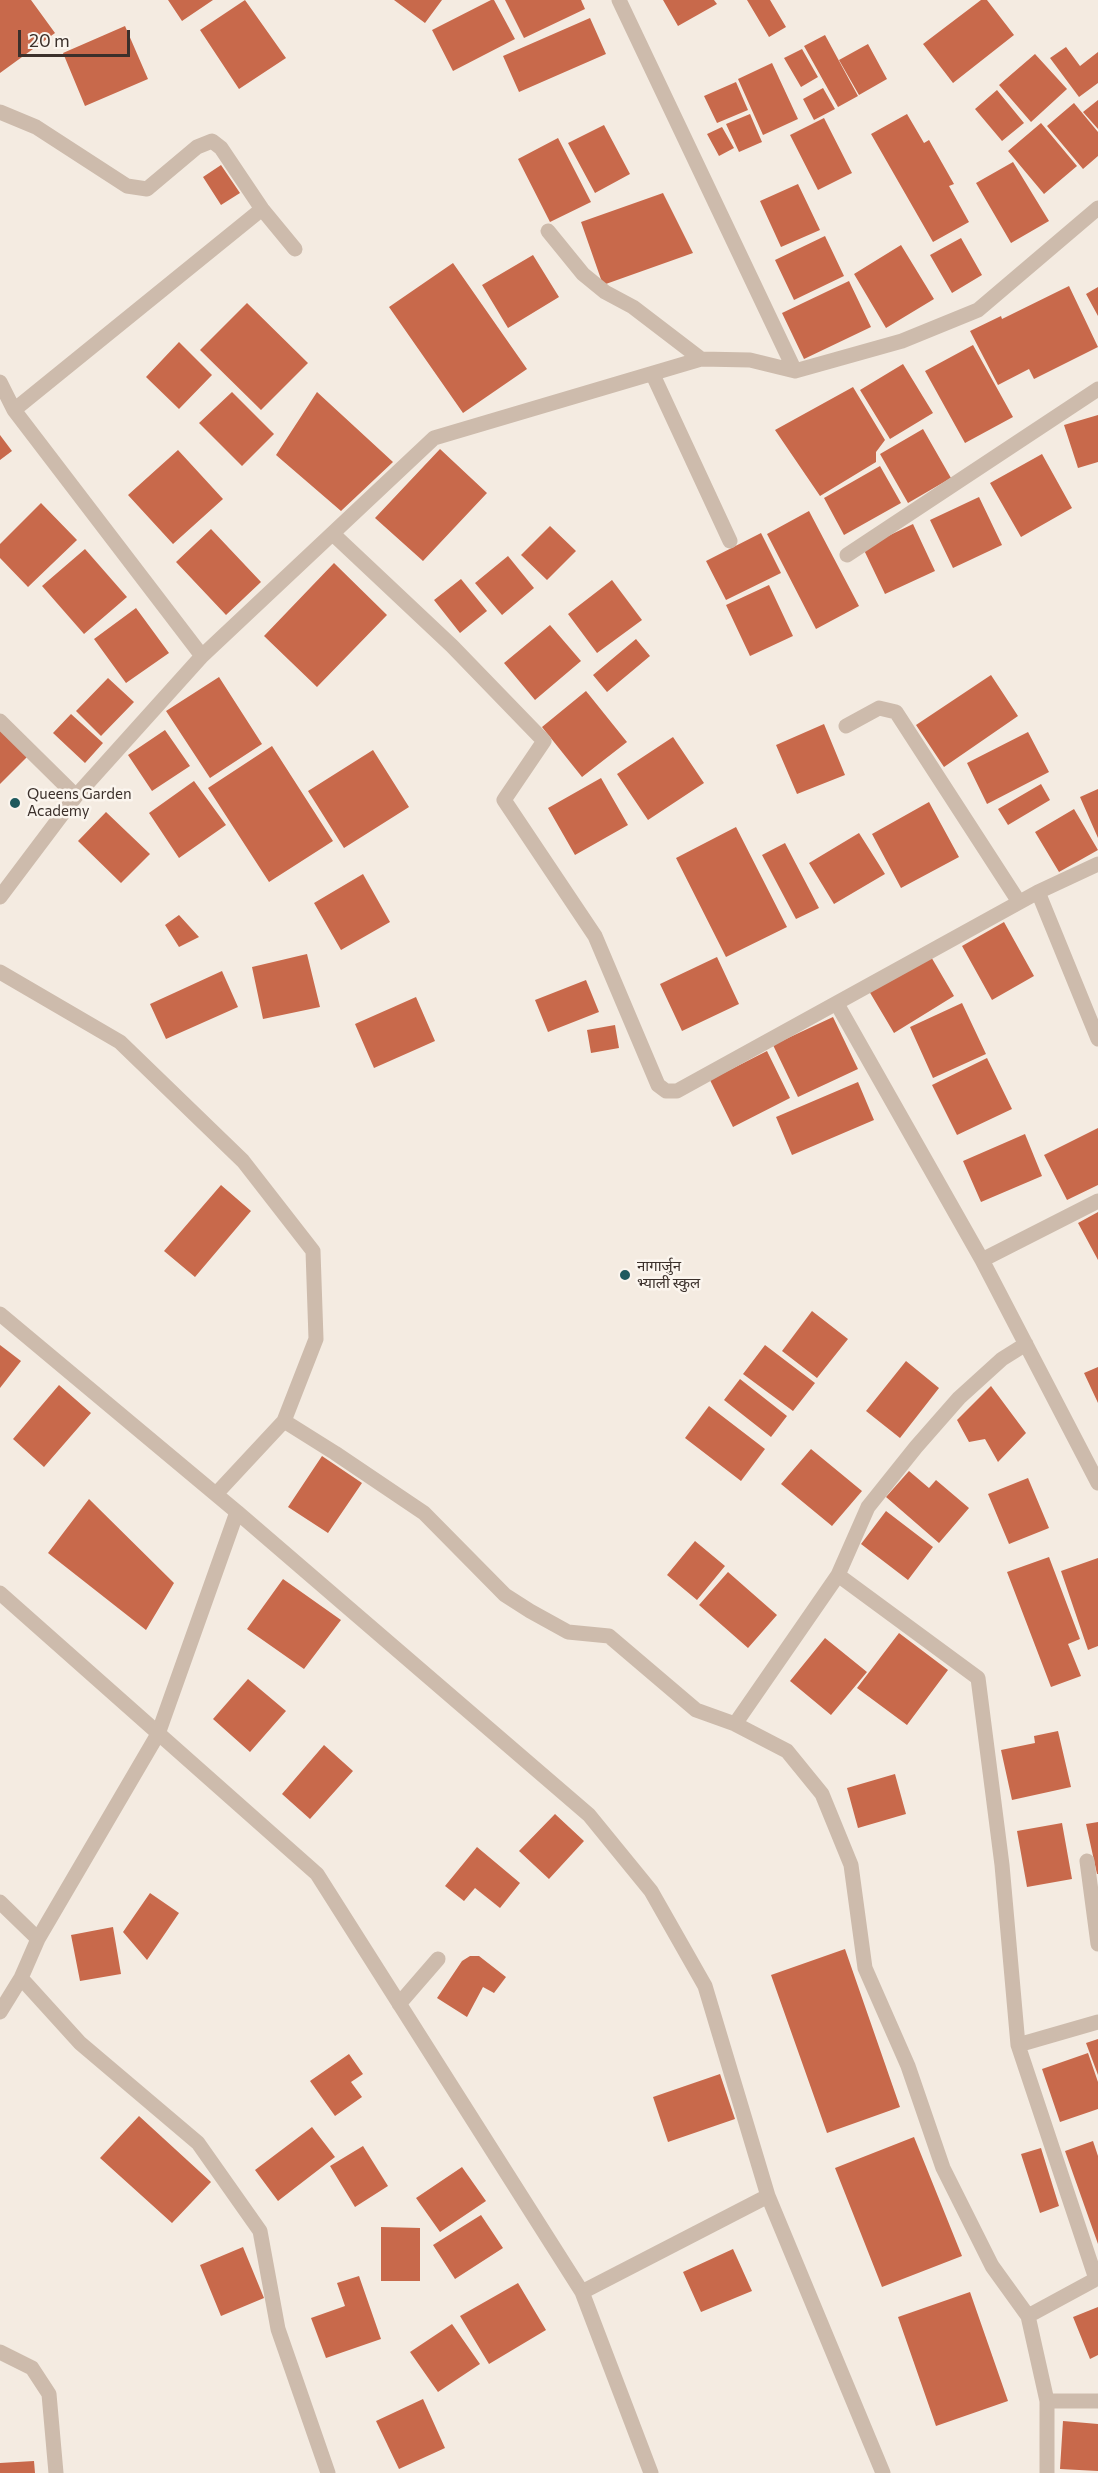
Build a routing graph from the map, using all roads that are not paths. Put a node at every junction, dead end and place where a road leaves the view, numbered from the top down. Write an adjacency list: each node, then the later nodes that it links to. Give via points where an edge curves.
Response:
1 (619, 0): 8 (street)
2 (0, 112): 4 (street, via 36,126 127,186 147,189 197,147 212,141)
3 (1098, 208): 8 (street, via 978,310 902,341)
4 (262, 209): 6 (street); 12 (street)
5 (548, 231): 7 (street, via 583,274 604,292 633,307)
6 (295, 249)
7 (701, 359): 8 (street, via 750,360); 9 (street)
8 (795, 371)
9 (653, 375): 13 (street, via 434,438); 14 (street)
10 (0, 382): 12 (street)
11 (1098, 389): 15 (street)
12 (14, 410): 16 (street)
13 (333, 534): 16 (street); 25 (street, via 452,646 544,741 504,800 595,936 658,1085 677,1090)
14 (730, 541)
15 (847, 555)
16 (202, 656): 19 (street)
17 (0, 722): 19 (street)
18 (846, 726): 23 (street, via 879,708 896,712)
19 (76, 796): 22 (street)
20 (1098, 864): 21 (street)
21 (1038, 892): 23 (street); 26 (street)
22 (0, 897)
23 (1019, 902): 25 (street)
24 (0, 972): 31 (street, via 120,1042 243,1161 313,1251 316,1339)
25 (837, 1004): 28 (street)
26 (1098, 1039)
27 (1098, 1201): 28 (street)
28 (982, 1260): 30 (street)
29 (0, 1314): 33 (street)
30 (1026, 1344): 32 (street); 35 (street, via 1002,1359 958,1398 909,1456 868,1507)
31 (284, 1422): 33 (street); 37 (street, via 424,1513 505,1595 568,1632 609,1636 696,1710)
32 (1098, 1483)
33 (216, 1494): 34 (street)
34 (237, 1512): 38 (street); 49 (street, via 589,1815 651,1891 705,1986)
35 (838, 1575): 37 (street); 48 (street, via 978,1678 1002,1865)
36 (0, 1593): 38 (street)
37 (735, 1725): 52 (street, via 787,1751 822,1794 851,1865 865,1968 908,2066 943,2168 992,2266)
38 (158, 1734): 41 (street); 45 (street, via 317,1874)
39 (1087, 1861): 42 (street)
40 (0, 1902): 41 (street)
41 (38, 1939): 44 (street)
42 (1098, 1944)
43 (438, 1959): 45 (street)
44 (21, 1978): 46 (street); 57 (street, via 80,2043 198,2143 260,2231 278,2329)
45 (399, 2004): 51 (street)
46 (0, 2012)
47 (1098, 2022): 48 (street)
48 (1018, 2045): 50 (street)
49 (768, 2196): 51 (street); 59 (street)
50 (1097, 2278): 52 (street)
51 (582, 2292): 58 (street)
52 (1028, 2316): 54 (street)
53 (0, 2352): 56 (street, via 32,2368 49,2394)
54 (1047, 2401): 55 (street); 60 (street)
55 (1098, 2401)
56 (56, 2473)
57 (328, 2473)
58 (651, 2473)
59 (883, 2473)
60 (1047, 2473)

